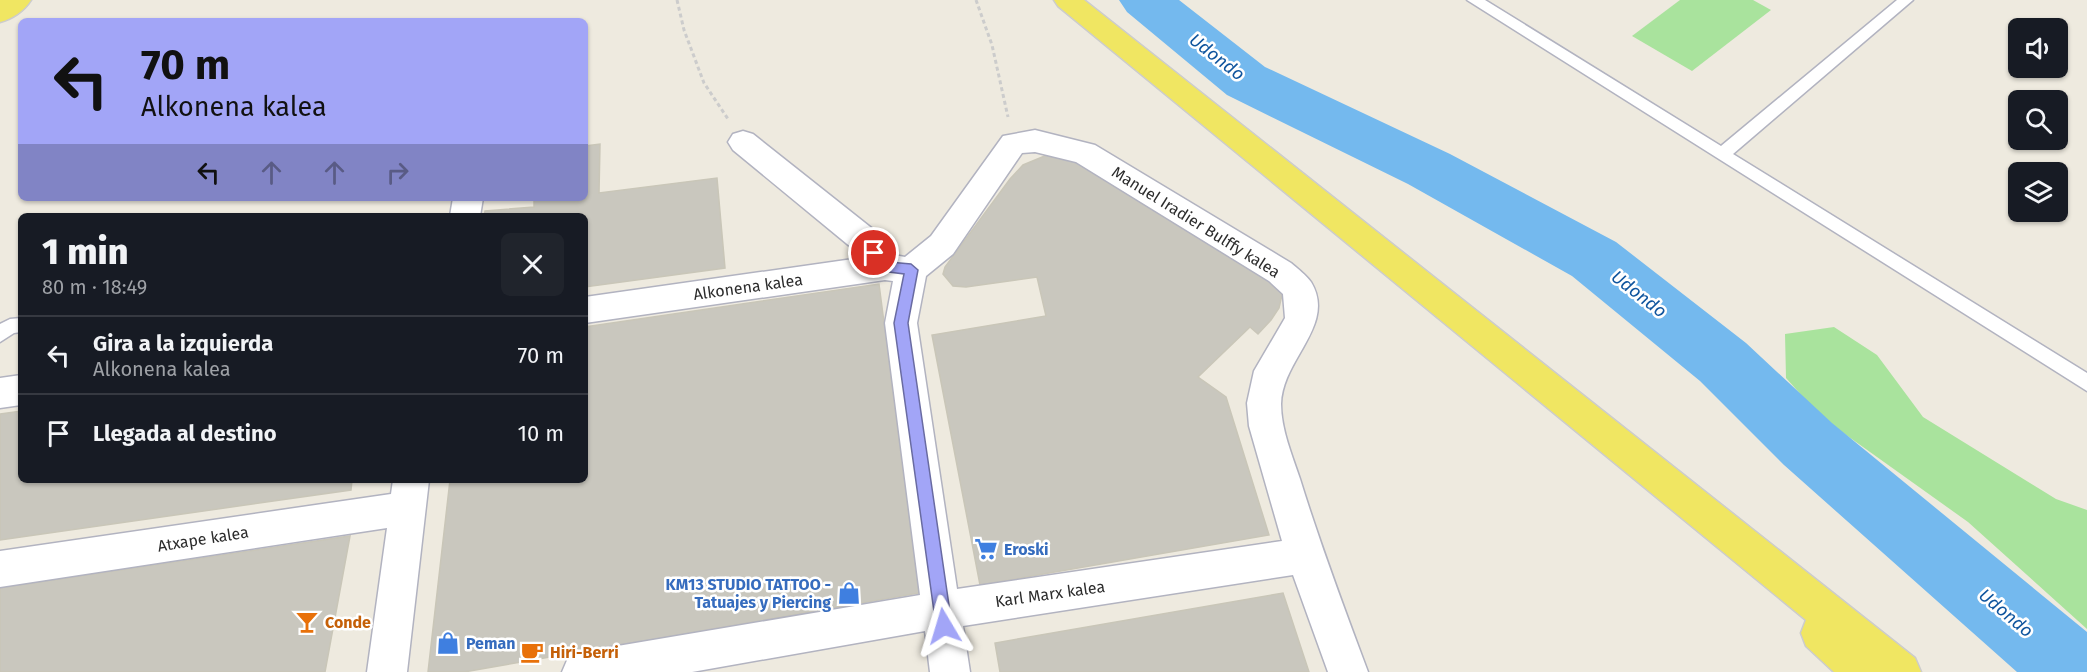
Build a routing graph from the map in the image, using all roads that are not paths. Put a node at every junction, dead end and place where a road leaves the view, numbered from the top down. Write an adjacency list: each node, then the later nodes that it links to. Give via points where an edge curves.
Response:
1 (18, 0): 5 (main road)
2 (1067, 0): 15 (main road)
3 (1474, 0): 7 (lane)
4 (1906, 0): 7 (lane)
5 (0, 13)
6 (743, 142): 8 (street)
7 (1722, 154): 12 (lane)
8 (898, 268): 9 (street, Alkonena kalea); 17 (street, Manuel Iradier Bulffy kalea, via 942,245 1013,144 1035,141 1085,153 1280,272 1298,289 1302,319 1271,371 1264,403 1266,426); 19 (street, via 901,323)
9 (588, 310)
10 (18, 325): 11 (lane, via 10,326)
11 (0, 335)
12 (2087, 383)
13 (18, 390): 14 (street)
14 (0, 393)
15 (1672, 486): 24 (main road, via 1739,562); 25 (main road)
16 (409, 494): 18 (street, Atxape kalea); 20 (street)
17 (1305, 555): 19 (street, Karl Marx kalea); 23 (street, Manuel Iradier Bulffy kalea)
18 (0, 569)
19 (942, 610): 21 (street, Karl Marx kalea); 22 (street)
20 (387, 672)
21 (582, 672)
22 (950, 672)
23 (1348, 672)
24 (1863, 672)
25 (1901, 672)

